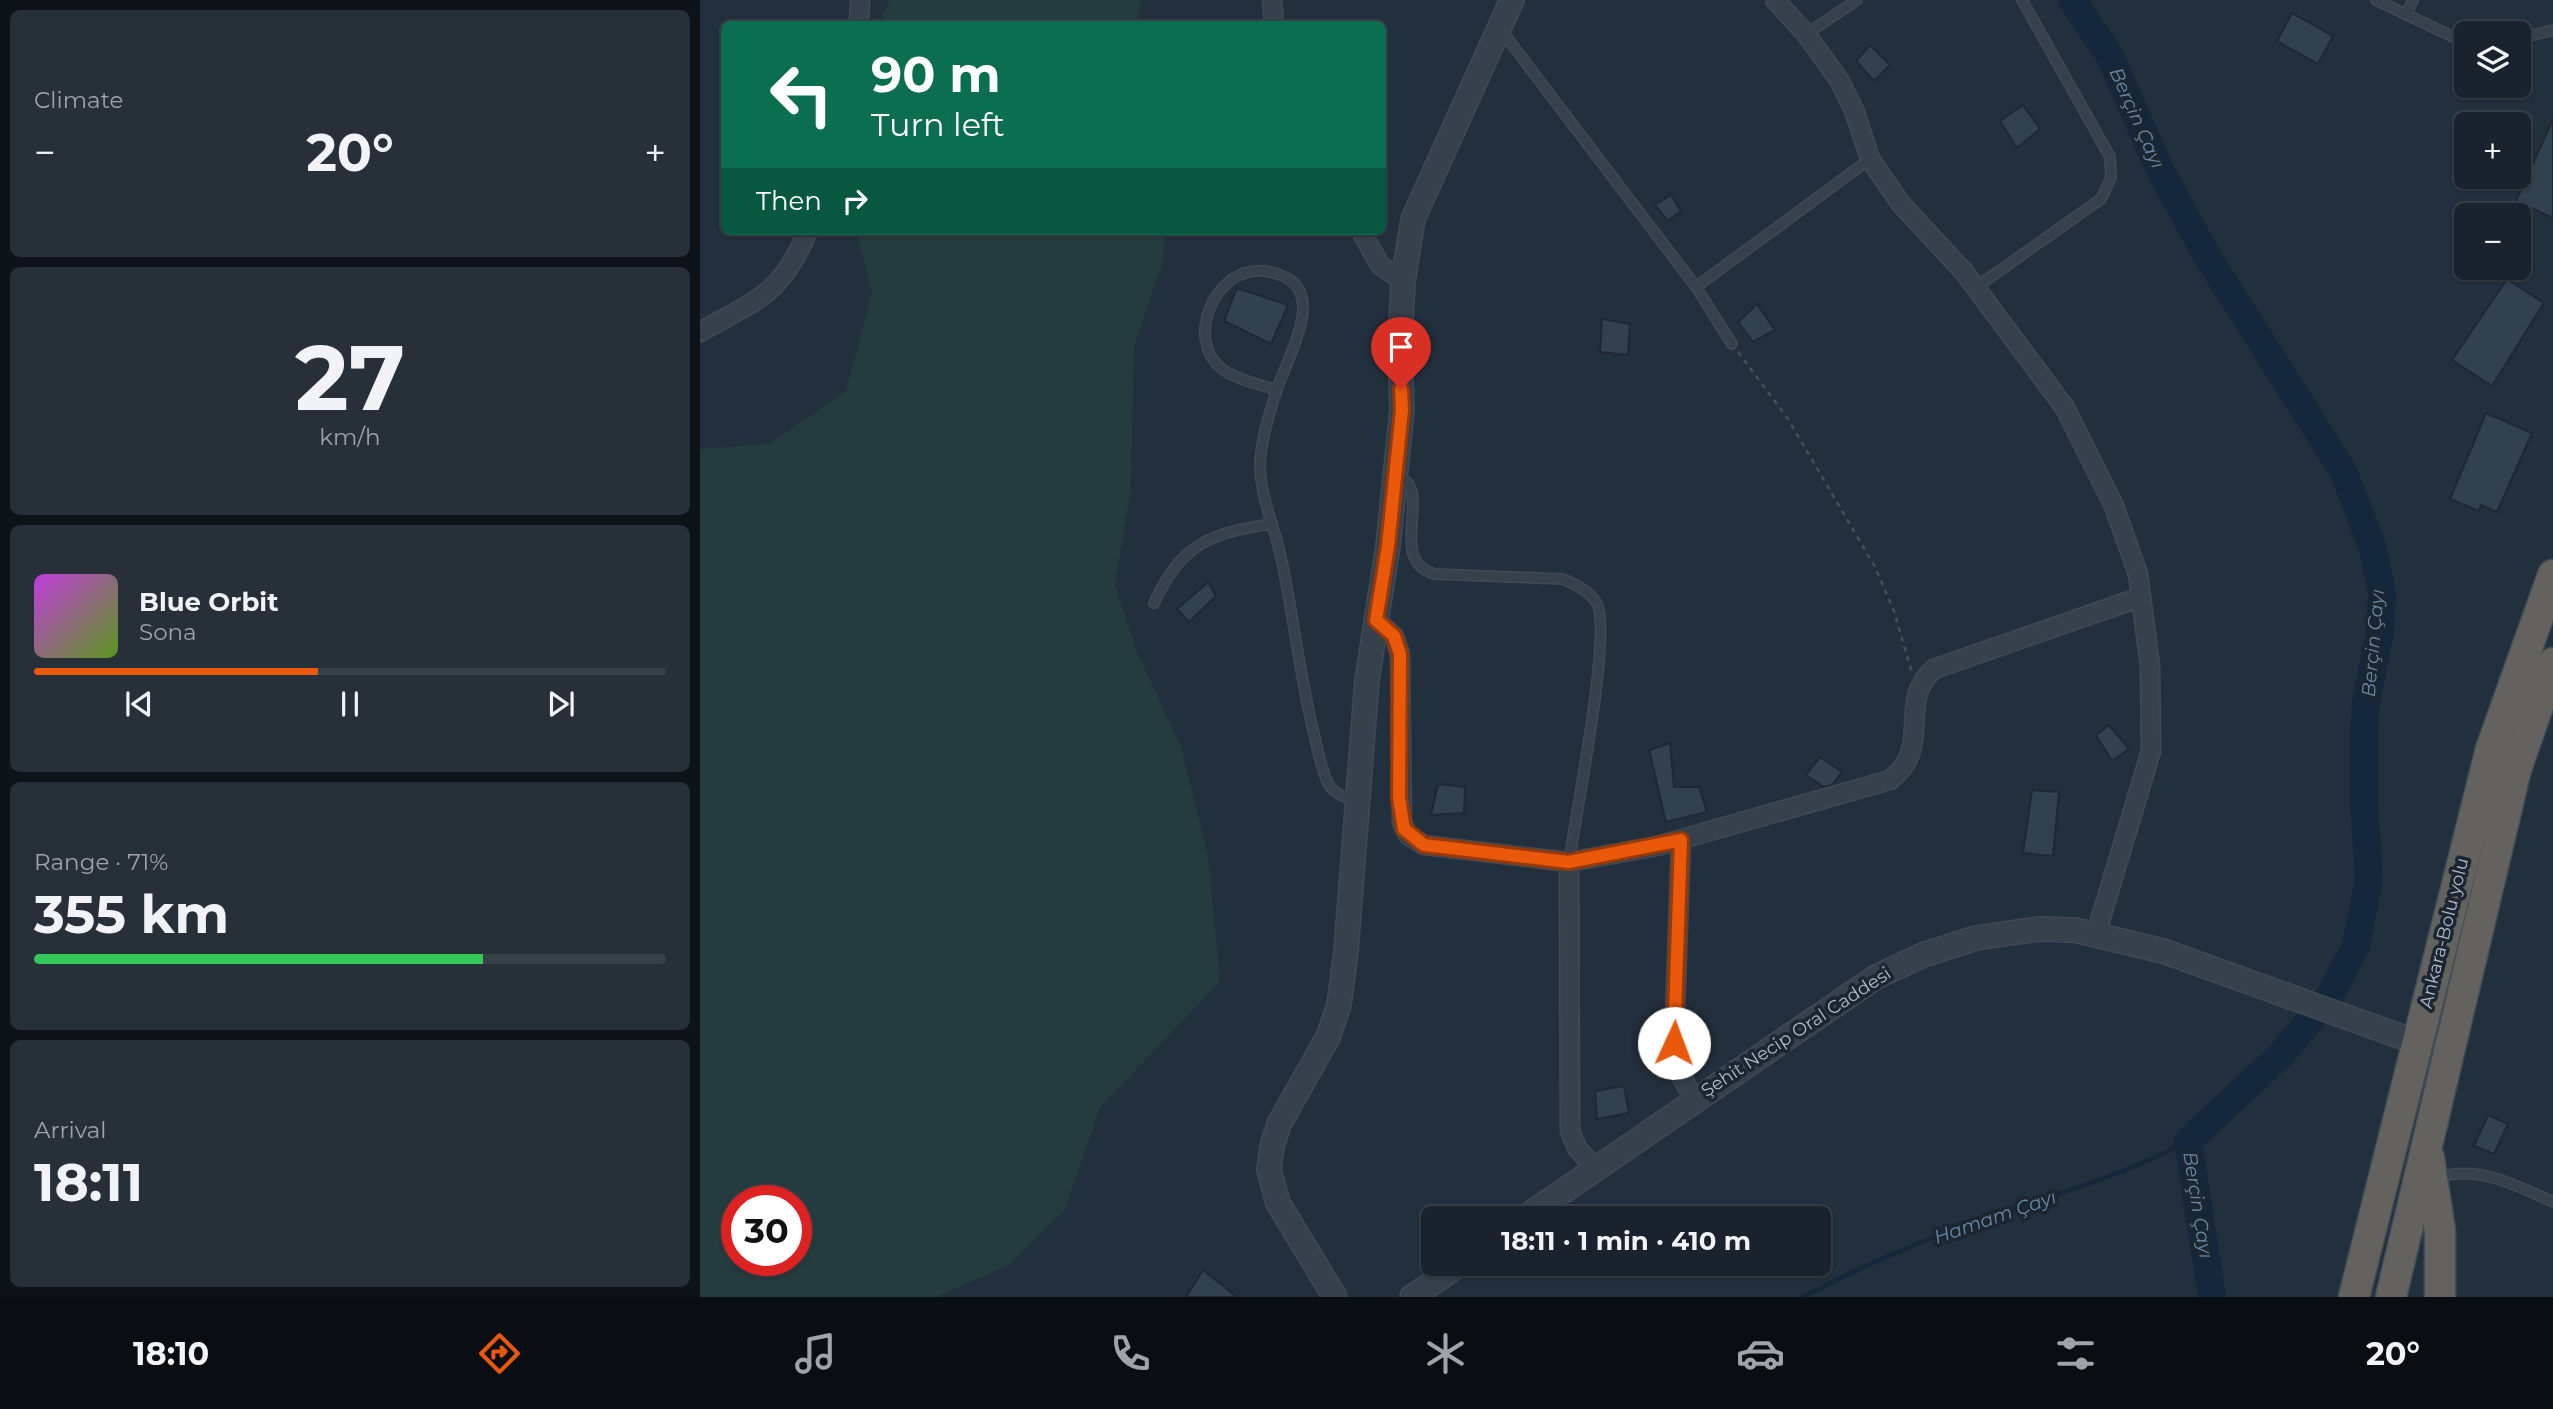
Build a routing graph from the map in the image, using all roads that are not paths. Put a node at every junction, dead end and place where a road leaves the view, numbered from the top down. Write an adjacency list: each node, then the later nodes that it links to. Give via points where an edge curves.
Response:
1 (860, 0): 10 (street)
2 (1272, 0): 11 (street)
3 (1512, 0): 12 (street)
4 (1776, 0): 14 (street)
5 (1857, 0): 14 (lane)
6 (2022, 0): 22 (lane, via 2110,158 2112,178 2101,199)
7 (2376, 0): 9 (lane)
8 (2413, 0): 9 (lane)
9 (2406, 15): 16 (lane)
10 (859, 21)
11 (1274, 21)
12 (1499, 28): 20 (street, via 1413,219); 21 (lane)
13 (2553, 30): 15 (lane)
14 (1806, 34): 17 (street, via 1839,80)
15 (2531, 36)
16 (2454, 37)
17 (1870, 159): 21 (lane); 22 (street, via 1901,204)
18 (806, 235): 23 (street, via 778,285 757,302)
19 (1363, 235): 20 (street, via 1380,265)
20 (1403, 281): 26 (street, via 1402,410)
21 (1696, 286): 24 (lane)
22 (1975, 288): 29 (street, via 2065,408 2114,506 2138,574)
23 (700, 332)
24 (1732, 344)
25 (1276, 390): 25 (lane, via 1299,329 1301,293 1292,281 1278,274 1258,270 1238,274 1225,282 1213,299 1206,340 1222,369); 27 (lane, via 1260,462 1262,491)
26 (1395, 476): 31 (street); 36 (lane, via 1406,481 1411,494 1410,550 1423,569 1434,574 1562,579 1580,587 1598,607 1601,627 1596,683)
27 (1272, 524): 30 (lane, via 1233,531 1187,553 1168,573); 34 (lane, via 1305,694 1328,783 1338,794)
28 (2553, 575): 32 (highway, Ankara-Bolu yolu)
29 (2141, 597): 35 (street, via 1934,670 1915,698 1913,751 1890,780); 37 (street, via 2150,666 2151,751)
30 (1154, 603)
31 (1376, 620): 34 (street); 36 (street, via 1394,636 1400,654 1399,798 1408,835 1424,845)
32 (2545, 621): 38 (highway, Ankara-Bolu yolu, via 2491,749)
33 (2553, 663): 40 (highway, Ankara-Bolu yolu, via 2516,769)
34 (1356, 800): 46 (street, via 1339,1005 1328,1037 1279,1124 1269,1170 1278,1203)
35 (1681, 840): 36 (street); 39 (street, via 1674,1043 1680,1074)
36 (1569, 862): 41 (street, via 1570,1131 1582,1156)
37 (2096, 934): 38 (street, Şehit Necip Oral Caddesi, via 2163,951); 39 (street, Şehit Necip Oral Caddesi, via 2018,930 1976,937 1923,955 1844,996)
38 (2416, 1042): 48 (highway, Ankara-Bolu yolu)
39 (1694, 1099): 41 (street, Şehit Necip Oral Caddesi)
40 (2426, 1142): 42 (highway); 49 (highway, Ankara-Bolu yolu)
41 (1595, 1168): 44 (street, Şehit Necip Oral Caddesi)
42 (2432, 1180): 43 (lane, via 2474,1174); 50 (highway, via 2440,1231)
43 (2553, 1202)
44 (1541, 1206)
45 (1443, 1276): 47 (street)
46 (1335, 1297)
47 (1412, 1297)
48 (2354, 1297)
49 (2390, 1297)
50 (2440, 1297)

